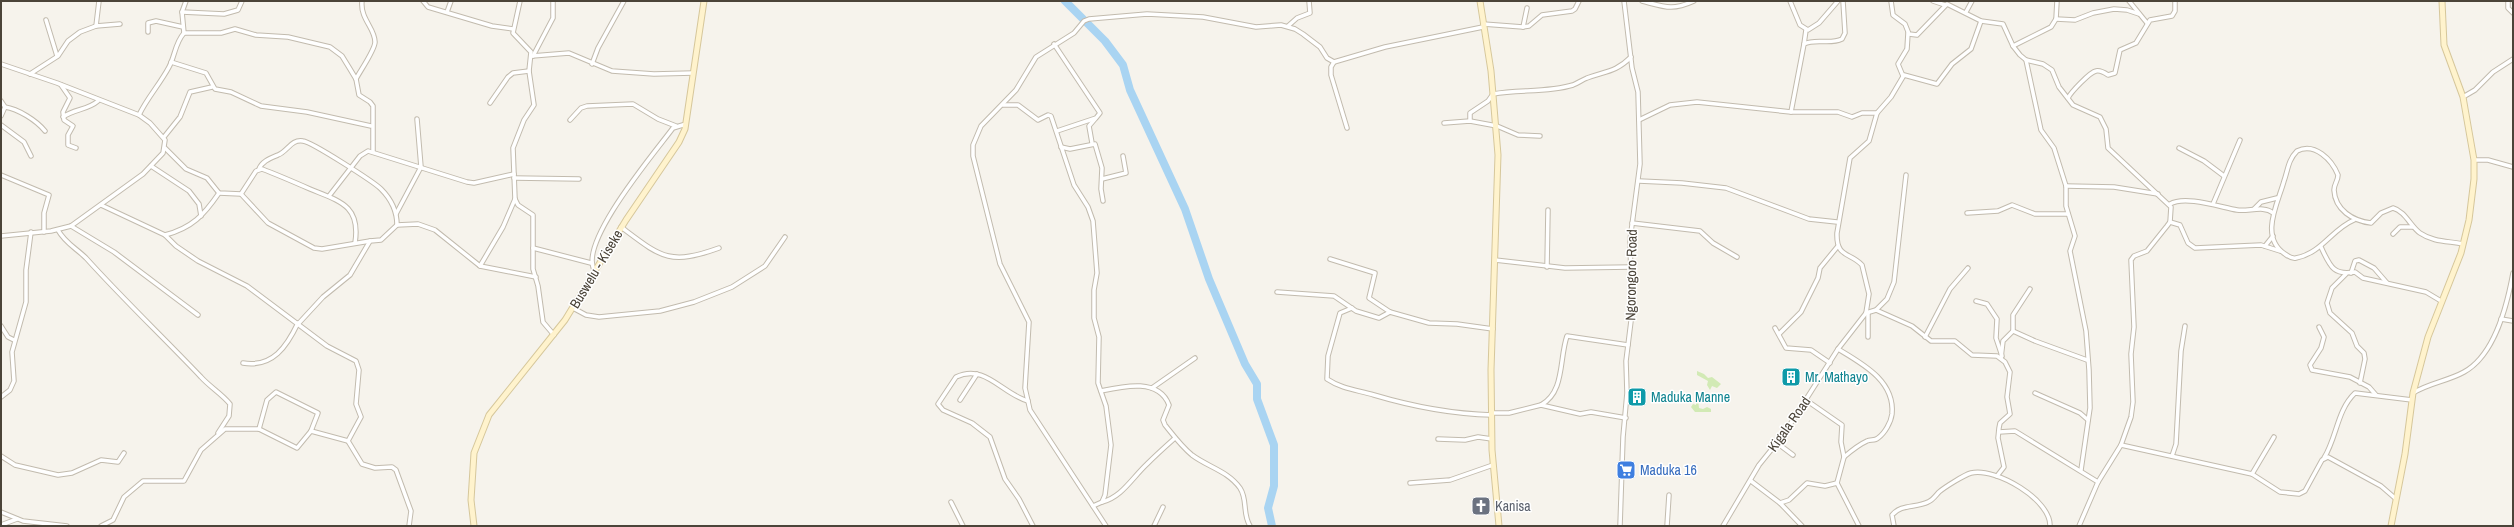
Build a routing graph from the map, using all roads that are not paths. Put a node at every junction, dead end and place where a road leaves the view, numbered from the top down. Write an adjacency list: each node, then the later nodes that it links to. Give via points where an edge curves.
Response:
1 (99, 1): 40 (street)
2 (186, 1): 30 (street)
3 (242, 1): 30 (street, via 238,10 228,14)
4 (362, 1): 66 (street, via 363,17 374,36 375,45)
5 (423, 1): 31 (street, via 428,6)
6 (451, 1): 31 (street)
7 (520, 1): 45 (street)
8 (553, 1): 54 (street, via 553,18)
9 (624, 1): 60 (street)
10 (704, 1): 63 (street, Buswelu - Kiseke)
11 (1309, 1): 42 (street, via 1310,13 1297,18)
12 (1480, 1): 43 (street)
13 (1579, 1): 44 (street, via 1572,11 1542,15 1529,26)
14 (1624, 1): 55 (street, Ngorongoro Road)
15 (1642, 1): 16 (street, via 1674,8)
16 (1694, 1)
17 (1790, 1): 46 (street, via 1800,25)
18 (1838, 1): 46 (street, via 1819,23)
19 (1843, 1): 51 (street, via 1845,33 1842,39 1832,42 1809,41)
20 (1891, 1): 48 (street, via 1893,15 1905,24)
21 (1933, 1): 28 (street)
22 (1972, 1): 32 (street)
23 (2057, 1): 35 (street)
24 (2129, 1): 34 (street)
25 (2175, 1): 38 (street, via 2175,12 2172,16 2150,20)
26 (2442, 1): 70 (street, via 2444,45)
27 (2508, 1): 33 (street, via 2508,8)
28 (1946, 4): 32 (street); 48 (street, via 1917,35)
29 (1526, 8): 44 (street)
30 (182, 12): 41 (street)
31 (447, 12): 45 (street, via 492,26)
32 (1966, 12): 37 (street)
33 (2513, 13)
34 (2139, 14): 35 (street, via 2127,10 2114,10 2093,13 2075,20); 38 (street)
35 (2056, 19): 52 (street, via 2051,27)
36 (46, 20): 53 (street)
37 (1981, 21): 52 (street, via 2003,24); 65 (street, via 1971,49 1952,64 1936,84)
38 (2147, 23): 71 (street, via 2136,43 2118,52 2115,73 2108,75 2094,71 2075,86)
39 (120, 24): 40 (street)
40 (96, 26): 53 (street, via 73,37)
41 (183, 26): 47 (street, via 153,20 148,23); 49 (street)
42 (1288, 26): 50 (street, via 1256,27 1183,15 1108,16 1084,21 1074,33); 59 (street, via 1320,47 1327,58)
43 (1483, 26): 44 (street); 59 (street, via 1385,47); 69 (street)
44 (1522, 27)
45 (513, 29): 54 (street, via 514,36)
46 (1806, 30): 51 (street)
47 (148, 32)
48 (1908, 32): 65 (street, via 1907,49 1898,64)
49 (184, 33): 58 (street, via 177,43); 66 (street, via 221,33 234,29 260,35 288,37 330,47 342,56)
50 (1054, 44): 75 (street, via 1036,57 1016,90); 83 (street, via 1100,113)
51 (1804, 44): 77 (street)
52 (2013, 46): 57 (street)
53 (58, 56): 64 (street)
54 (533, 56): 60 (street, via 569,53); 62 (street)
55 (1631, 57): 69 (street, via 1614,71 1586,78 1573,85); 86 (street, Ngorongoro Road, via 1637,86)
56 (2513, 59): 70 (street)
57 (2026, 60): 71 (street, via 2043,64 2052,70 2059,87); 120 (street, via 2041,130 2054,148)
58 (171, 62): 68 (street, via 208,74); 79 (street)
59 (1334, 62): 93 (street, via 1331,74)
60 (592, 64): 63 (street, via 612,71)
61 (1, 66): 64 (street)
62 (529, 71): 74 (street, via 508,77 497,89); 115 (street, via 534,105 515,140 512,152)
63 (693, 73): 88 (street, Buswelu - Kiseke)
64 (30, 74): 67 (street)
65 (1903, 76): 78 (street, via 1891,97)
66 (356, 79): 90 (street, via 359,95 373,106)
67 (60, 84): 73 (street); 81 (street, via 70,98)
68 (212, 87): 90 (street, via 231,92 261,106 307,112); 97 (street, via 190,92 180,117)
69 (1493, 94): 85 (street, via 1488,101 1470,113); 92 (street)
70 (2463, 97): 107 (street)
71 (2068, 98): 123 (street, via 2073,105 2100,117 2106,129 2108,148)
72 (1, 101): 76 (street)
73 (98, 101): 79 (street); 81 (street, via 90,107 74,110)
74 (490, 103)
75 (1003, 105): 94 (street, via 1018,105 1038,120 1050,115); 219 (street, via 981,126 976,136 973,156 1000,264 1029,322 1025,366)
76 (4, 107): 80 (street); 95 (street, via 15,109)
77 (1791, 112): 78 (street, via 1838,112 1852,117); 86 (street, via 1697,102 1670,106)
78 (1877, 112): 139 (street, via 1869,142 1850,158)
79 (140, 115): 97 (street)
80 (1, 116)
81 (63, 117): 101 (street, via 73,124 67,138 70,147)
82 (417, 118): 109 (street)
83 (1096, 118): 94 (street); 99 (street, via 1089,126)
84 (570, 120): 91 (street, via 581,108 587,106 633,104)
85 (1470, 120): 87 (street); 92 (street)
86 (1639, 120): 119 (street, Ngorongoro Road)
87 (1444, 123)
88 (686, 124): 91 (street); 144 (street, Buswelu - Kiseke, via 679,142)
89 (1, 125): 105 (street, via 24,142)
90 (371, 126): 104 (street)
91 (676, 126): 166 (street, via 619,199 597,240)
92 (1497, 126): 96 (street, via 1518,135); 165 (street)
93 (1347, 128)
94 (1057, 130): 100 (street)
95 (45, 131)
96 (1540, 136)
97 (164, 137): 102 (street)
98 (2240, 140): 116 (street)
99 (1092, 143): 100 (street, via 1070,149); 118 (street, via 1096,148)
100 (1061, 147): 211 (street, via 1074,185 1088,207 1093,221 1096,273 1094,318 1099,337 1098,377)
101 (76, 148)
102 (165, 148): 108 (street); 121 (street, via 186,169 207,178)
103 (2179, 148): 116 (street, via 2204,161)
104 (373, 151): 109 (street, via 405,164); 112 (street, via 360,156)
105 (32, 156)
106 (1122, 156): 118 (street, via 1126,173)
107 (2474, 160): 110 (street, via 2488,160); 156 (street, via 2471,202)
108 (151, 166): 130 (street); 137 (street, via 189,191 199,204)
109 (421, 167): 115 (street, via 474,183); 135 (street)
110 (2513, 167)
111 (259, 169): 112 (street, via 264,162 284,152 292,143 303,141 324,149); 122 (street); 124 (street)
112 (351, 169): 124 (street); 135 (street, via 381,189)
113 (1, 175): 148 (street, via 49,195 44,213)
114 (1906, 175): 183 (street, via 1894,282 1887,299)
115 (514, 176): 117 (street); 126 (street)
116 (2224, 176): 129 (street)
117 (579, 179)
118 (1102, 179): 127 (street)
119 (1639, 181): 139 (street, via 1726,188 1809,219); 141 (street, Ngorongoro Road)
120 (2066, 186): 123 (street, via 2114,187); 136 (street)
121 (219, 193): 122 (street); 137 (street)
122 (241, 194): 155 (street, via 268,223 314,248 322,250)
123 (2158, 194): 128 (street)
124 (329, 196): 155 (street, via 345,205 351,213 358,227)
125 (2277, 198): 131 (street, via 2261,202); 134 (street); 138 (street, via 2292,157 2301,149 2311,149 2332,163 2338,175 2334,189 2338,202)
126 (515, 199): 160 (street, via 518,205 533,215); 167 (street, via 503,227)
127 (1104, 202)
128 (2170, 204): 129 (street, via 2181,201); 140 (street)
129 (2213, 204): 131 (street, via 2237,210)
130 (101, 206): 143 (street); 150 (street)
131 (2254, 209): 134 (street)
132 (1548, 210): 168 (street)
133 (1967, 213): 136 (street, via 2012,206 2035,214)
134 (2273, 213): 152 (street)
135 (396, 214): 142 (street)
136 (2068, 214): 205 (street, via 2074,236 2070,252 2086,331)
137 (202, 216): 150 (street, via 186,229)
138 (2354, 220): 145 (street, via 2371,223 2381,212 2393,208 2400,211); 159 (street)
139 (1838, 222): 157 (street)
140 (2170, 222): 158 (street, via 2180,225 2188,244 2195,248); 234 (street, via 2152,246 2131,260 2134,319 2131,354 2133,402 2128,431)
141 (1632, 223): 163 (street, via 1700,231 1713,243); 169 (street, Ngorongoro Road)
142 (397, 225): 154 (street, via 381,240); 167 (street, via 418,224 435,230)
143 (71, 226): 146 (street); 186 (street, via 114,252)
144 (621, 227): 161 (street, via 650,249 670,258 681,258); 171 (street, Buswelu - Kiseke)
145 (2413, 227): 149 (street, via 2400,227); 156 (street, via 2432,239)
146 (58, 230): 148 (street); 227 (street, via 66,242 82,254 110,286 153,325 205,381 227,400 230,404 228,416)
147 (31, 232): 148 (street); 151 (street); 200 (street, via 26,270 26,302)
148 (44, 232)
149 (2393, 234)
150 (165, 235): 189 (street, via 198,261 247,286)
151 (1, 236)
152 (2273, 236): 158 (street); 162 (street)
153 (785, 237): 181 (street, via 765,266 732,287 694,302 660,311 599,317 586,315)
154 (370, 241): 155 (street); 189 (street, via 350,275 323,297)
155 (355, 243)
156 (2463, 244): 180 (street)
157 (1838, 246): 185 (street, Kigala Road, via 1848,257 1862,265 1869,294); 196 (street, via 1820,268 1818,278 1801,312)
158 (2265, 246): 162 (street)
159 (2321, 247): 162 (street, via 2296,258 2290,258); 174 (street, via 2333,268)
160 (533, 248): 166 (street); 175 (street, via 533,269)
161 (719, 248)
162 (2281, 252)
163 (1737, 257)
164 (1330, 259): 184 (street, via 1375,273 1369,298)
165 (1495, 260): 168 (street); 194 (street)
166 (591, 263): 171 (street)
167 (480, 266): 175 (street)
168 (1547, 267): 169 (street)
169 (1631, 267): 201 (street, Ngorongoro Road, via 1632,313)
170 (1968, 268): 199 (street, via 1950,289)
171 (595, 271): 181 (street, Buswelu - Kiseke)
172 (2350, 273): 174 (street); 176 (street, via 2358,272 2363,278); 176 (street, via 2355,261 2361,260 2374,268)
173 (2513, 273): 187 (street)
174 (2346, 274): 209 (street, via 2332,288 2326,303 2330,312 2350,331 2357,346 2364,353 2366,359)
175 (536, 277): 197 (street, via 543,322)
176 (2388, 284): 180 (street, via 2426,292)
177 (2030, 289): 195 (street, via 2013,315)
178 (1277, 292): 182 (street, via 1334,296)
179 (1976, 301): 203 (street, via 1987,304 1997,319 1996,338)
180 (2441, 301): 213 (street)
181 (573, 308): 197 (street, Buswelu - Kiseke)
182 (1352, 308): 184 (street, via 1379,318); 221 (street, via 1340,313 1328,356 1327,379 1353,391 1385,399 1454,412)
183 (1876, 310): 185 (street); 199 (street, via 1912,326)
184 (1390, 312): 194 (street, via 1429,323)
185 (1867, 313): 198 (street); 202 (street, Kigala Road)
186 (198, 315)
187 (2501, 319): 188 (street); 213 (street, via 2490,342 2474,364 2456,376)
188 (2513, 321)
189 (299, 323): 206 (street, via 284,348 273,358 263,362); 232 (street, via 327,346 356,361 358,365 356,404 361,417)
190 (1, 326): 200 (street, via 8,337)
191 (2185, 326): 238 (street, via 2181,351 2176,444)
192 (2319, 327): 209 (street, via 2324,337 2321,348 2310,365 2312,370 2344,375)
193 (1775, 328): 196 (street)
194 (1493, 329): 221 (street)
195 (2013, 331): 203 (street, via 2003,341); 205 (street)
196 (1779, 334): 207 (street, via 1786,348 1811,350)
197 (554, 335): 264 (street, Buswelu - Kiseke, via 489,415 474,453 471,500)
198 (1868, 337)
199 (1925, 337): 203 (street, via 1934,342 1955,341 1972,355)
200 (14, 340): 215 (street, via 14,381 10,390)
201 (1628, 345): 220 (street, via 1566,336 1556,388 1550,399); 222 (street, Ngorongoro Road)
202 (1838, 349): 207 (street, Kigala Road); 239 (street, via 1861,363 1881,380 1889,392 1892,411 1891,421 1880,437 1866,441)
203 (2001, 357): 226 (street, via 2009,369 2007,398 2010,410 2009,416 2000,423)
204 (1195, 358): 210 (street)
205 (2087, 360): 223 (street, via 2090,400)
206 (243, 363)
207 (1830, 363): 217 (street, Kigala Road)
208 (977, 374): 216 (street); 219 (street, via 983,374 1012,396); 266 (street, via 956,377 939,400 939,406 972,423 990,438 1005,479 1019,498)
209 (2360, 383): 214 (street)
210 (1152, 388): 211 (street, via 1127,385); 229 (street, via 1161,393 1169,403 1163,422)
211 (1101, 391): 252 (street, via 1111,445 1107,486)
212 (2035, 393): 223 (street, via 2080,413)
213 (2413, 393): 218 (street)
214 (2376, 395): 218 (street); 240 (street, via 2358,392 2353,396 2340,414 2335,434)
215 (1, 397)
216 (960, 400)
217 (1806, 400): 233 (street, Kigala Road); 239 (street, via 1840,422)
218 (2412, 400): 250 (street)
219 (1028, 401): 254 (street, via 1042,429)
220 (1542, 405): 221 (street); 222 (street, via 1580,414 1591,412)
221 (1492, 414): 230 (street)
222 (1626, 418): 271 (street, Ngorongoro Road)
223 (2088, 420): 242 (street)
224 (259, 429): 225 (street, via 297,448); 225 (street, via 267,400 276,392 318,413); 227 (street, via 233,427)
225 (311, 431): 232 (street)
226 (1998, 432): 242 (street, via 2016,431 2057,458); 244 (street, via 2004,467)
227 (218, 433): 262 (street, via 201,450 184,481 143,481 124,497 113,520)
228 (2274, 437): 243 (street)
229 (1175, 438): 252 (street, via 1146,464 1120,493); 269 (street, via 1191,454 1237,483 1244,493 1244,515)
230 (1492, 438): 231 (street); 241 (street)
231 (1438, 439)
232 (348, 441): 263 (street, via 362,464 375,468 392,467 396,470 411,511)
233 (1777, 443): 236 (street); 245 (street, Kigala Road, via 1759,465)
234 (2121, 445): 238 (street); 246 (street)
235 (124, 453): 237 (street, via 118,462 101,460 66,474 50,474 15,465)
236 (1793, 455)
237 (1, 456)
238 (2172, 456): 243 (street)
239 (1844, 457): 248 (street)
240 (2324, 458): 243 (street, via 2305,491 2300,494 2280,492); 250 (street, via 2381,486)
241 (1493, 465): 247 (street, via 1450,480); 270 (street)
242 (2081, 470): 246 (street)
243 (2252, 474)
244 (1997, 476): 276 (street, via 1971,473 1942,490 1928,502 1897,509 1892,515); 277 (street, via 2015,484 2046,509)
245 (1751, 481): 253 (street); 273 (street, Kigala Road)
246 (2098, 482): 278 (street)
247 (1410, 483)
248 (1837, 483): 253 (street, via 1825,486 1807,484 1789,500); 275 (street)
249 (1668, 495): 272 (street)
250 (2396, 500): 279 (street)
251 (951, 502): 265 (street)
252 (1102, 502): 254 (street)
253 (1780, 503): 274 (street)
254 (1093, 506): 267 (street)
255 (1163, 507): 268 (street)
256 (1, 512): 257 (street)
257 (6, 515): 258 (street); 259 (street)
258 (17, 519): 259 (street); 261 (street)
259 (5, 523): 260 (street)
260 (1, 525)
261 (67, 526)
262 (101, 526)
263 (409, 526)
264 (474, 526)
265 (963, 526)
266 (1033, 526)
267 (1106, 526)
268 (1154, 526)
269 (1250, 526)
270 (1499, 526)
271 (1620, 526)
272 (1667, 526)
273 (1723, 526)
274 (1802, 526)
275 (1859, 526)
276 (1894, 526)
277 (2050, 526)
278 (2079, 526)
279 (2391, 526)

